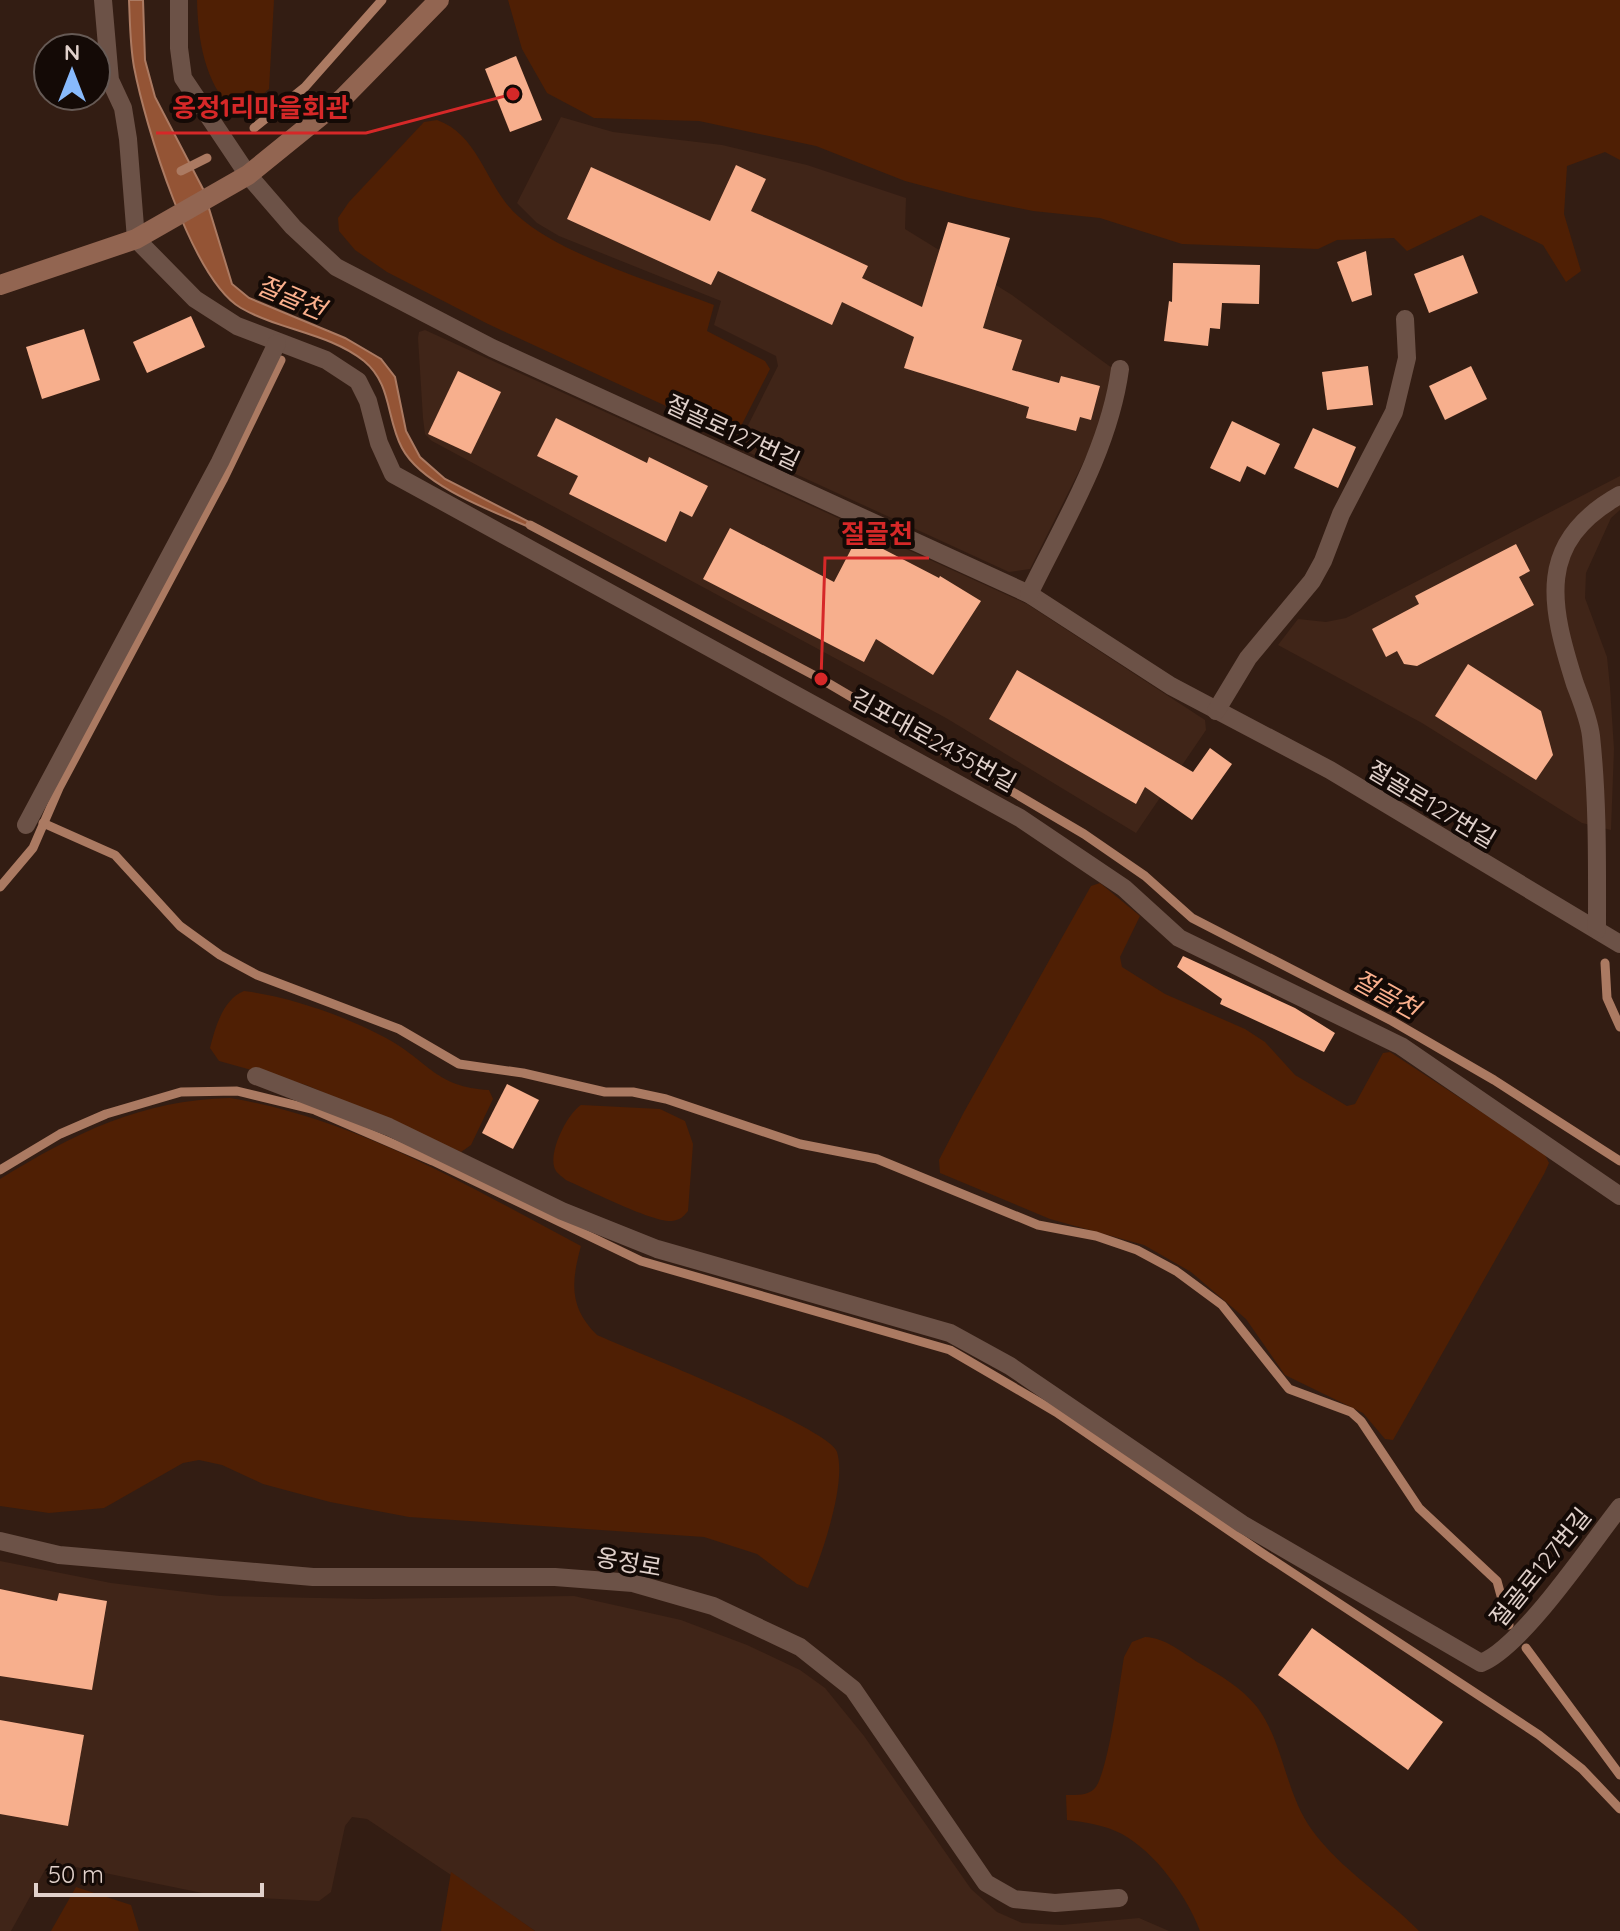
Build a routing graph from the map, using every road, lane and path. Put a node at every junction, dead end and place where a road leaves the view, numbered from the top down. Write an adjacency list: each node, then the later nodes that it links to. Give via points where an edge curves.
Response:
1 (103, 0): 5 (lane, via 110,80 123,108 128,139)
2 (179, 0): 4 (lane, via 183,78)
3 (439, 0): 4 (street, via 343,98)
4 (248, 175): 5 (street); 11 (lane, 절골로127번길, via 336,267 492,348)
5 (136, 239): 6 (street); 8 (lane, 김포대로2435번길, via 195,299)
6 (0, 285)
7 (1405, 319): 12 (lane, via 1407,358 1394,412 1323,561 1248,658)
8 (277, 343): 13 (lane, via 220,462); 17 (lane, 김포대로2435번길, via 326,360 358,381 385,460 407,485 1020,818 1124,888 1179,938 1401,1046)
9 (1120, 369): 11 (lane, via 1115,406 1100,449)
10 (1620, 495): 14 (lane, via 1597,508 1566,542 1553,585 1559,634 1591,732)
11 (1029, 594): 12 (lane, 절골로127번길)
12 (1216, 711): 14 (lane, 절골로127번길, via 1330,770)
13 (26, 825)
14 (1597, 930): 15 (lane, 절골로127번길)
15 (1620, 944)
16 (256, 1076): 18 (lane, 절골로127번길, via 389,1127 562,1211 657,1249 950,1333 1010,1366 1242,1524 1481,1663 1495,1658)
17 (1620, 1196)
18 (1620, 1507)
19 (0, 1541): 20 (lane, 옹정로, via 59,1555 313,1577 555,1577 633,1583 713,1606 800,1647 853,1689 986,1883 1014,1899 1055,1903)
20 (1119, 1898)

